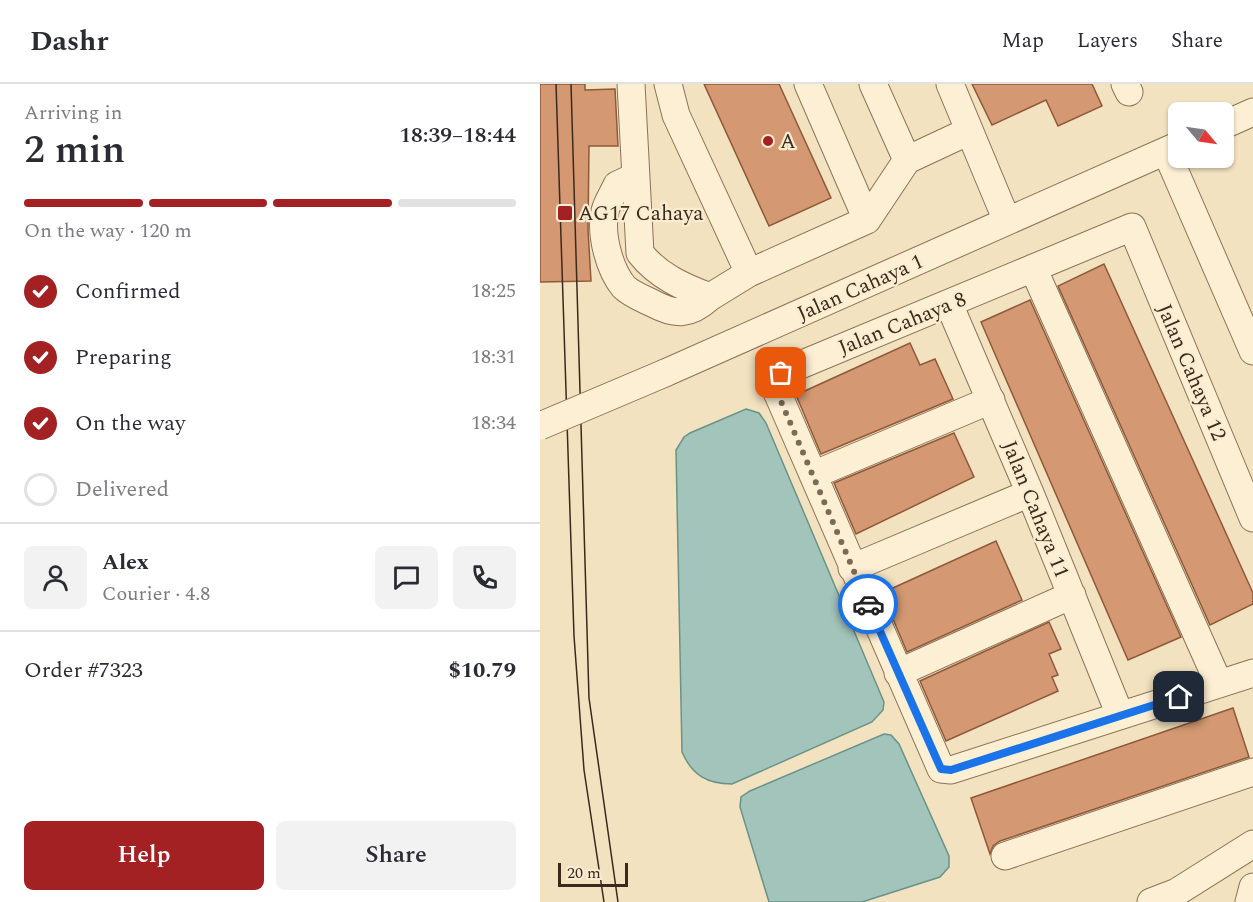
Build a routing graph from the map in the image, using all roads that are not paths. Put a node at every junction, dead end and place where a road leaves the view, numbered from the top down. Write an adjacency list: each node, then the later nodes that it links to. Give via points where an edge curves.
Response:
1 (631, 84): 16 (street, via 640,253 670,279 710,297)
2 (668, 84): 16 (street, via 676,116)
3 (808, 84): 12 (street)
4 (873, 84): 10 (street)
5 (950, 84): 8 (street)
6 (1253, 112): 7 (street)
7 (1234, 121)
8 (969, 131): 10 (street); 13 (street)
9 (1168, 150): 13 (street, Jalan Cahaya 1)
10 (907, 160): 12 (street)
11 (1181, 168): 18 (street)
12 (867, 219): 16 (street)
13 (1007, 221): 20 (street, Jalan Cahaya 1, bridge)
14 (1132, 227): 15 (street, Jalan Cahaya 8); 23 (street, Jalan Cahaya 12)
15 (1033, 268): 17 (street, Jalan Cahaya 8); 28 (street)
16 (749, 273)
17 (950, 304): 19 (street, Jalan Cahaya 11); 21 (street, Jalan Cahaya 8, via 781,373 776,381 777,392)
18 (1253, 351)
19 (991, 400): 21 (street); 22 (street, Jalan Cahaya 11)
20 (540, 426)
21 (813, 475): 24 (street, Jalan Cahaya 8)
22 (1030, 493): 24 (street); 25 (street, Jalan Cahaya 11)
23 (1253, 518)
24 (852, 568): 26 (street, Jalan Cahaya 8)
25 (1072, 595): 26 (street); 29 (street, Jalan Cahaya 11)
26 (898, 673): 29 (street, Jalan Cahaya 8, via 941,769 951,770)
27 (1253, 673): 28 (street)
28 (1219, 684): 29 (street)
29 (1120, 716)
30 (1253, 772): 32 (street)
31 (1253, 844): 34 (street, via 1177,891)
32 (1005, 856)
33 (1253, 888): 35 (street)
34 (1151, 902)
35 (1250, 902)

